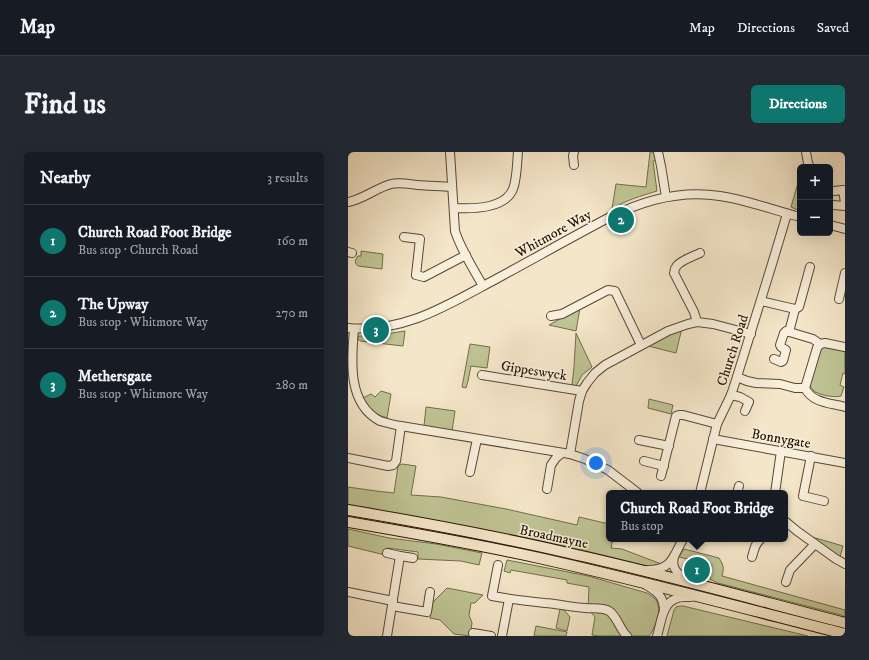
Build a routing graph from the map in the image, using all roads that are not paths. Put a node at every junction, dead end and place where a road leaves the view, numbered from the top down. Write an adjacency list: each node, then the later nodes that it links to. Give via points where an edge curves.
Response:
1 (450, 152): 8 (street)
2 (518, 152): 15 (street, via 515,184 507,197 490,206)
3 (574, 152): 7 (street)
4 (658, 152): 10 (street)
5 (806, 152): 6 (street)
6 (808, 164)
7 (574, 165)
8 (452, 187): 11 (street, via 393,184); 15 (street)
9 (834, 191): 12 (street, via 843,190)
10 (666, 197): 16 (street, Whitmore Way, via 687,194 719,196 742,200); 26 (street, Whitmore Way, via 624,210)
11 (348, 202)
12 (845, 203)
13 (833, 205): 14 (street)
14 (845, 206)
15 (454, 208): 22 (street, via 458,239)
16 (786, 214): 17 (street, Whitmore Way); 29 (street, Church Road)
17 (797, 216)
18 (833, 226): 19 (street)
19 (845, 229)
20 (404, 237): 22 (street, via 420,239 416,275 424,276)
21 (700, 253): 32 (street, via 679,264 674,270)
22 (466, 255): 26 (street)
23 (810, 267): 30 (street, via 799,307)
24 (845, 273): 28 (street)
25 (610, 283): 27 (street)
26 (483, 286): 33 (street, Whitmore Way, via 428,315 405,323 379,328)
27 (615, 292): 31 (street, via 608,290 562,314); 37 (street)
28 (839, 299)
29 (761, 301): 30 (street); 35 (street, Church Road)
30 (795, 309): 34 (street)
31 (551, 316)
32 (697, 322): 35 (street); 37 (street, via 668,331)
33 (351, 328): 45 (street)
34 (789, 332): 36 (street, via 813,339); 39 (street, via 784,333 780,345 786,350 783,361)
35 (751, 334): 41 (street, Church Road)
36 (820, 344): 38 (street); 42 (street)
37 (641, 345): 43 (street, via 605,365 595,373)
38 (845, 347)
39 (774, 359)
40 (482, 375): 43 (street, Gippeswyck)
41 (737, 376): 42 (street, via 756,383); 44 (street, Church Road)
42 (805, 388): 46 (street, via 816,400)
43 (582, 392): 55 (street)
44 (731, 395): 47 (street, via 749,402); 48 (street, Church Road)
45 (352, 400): 49 (street, via 372,416 386,423)
46 (845, 407)
47 (745, 411)
48 (717, 424): 51 (street, Church Road); 53 (street, via 682,412 676,418)
49 (401, 426): 50 (street); 57 (street, via 394,464 388,466)
50 (477, 439): 55 (street); 61 (street)
51 (713, 439): 54 (street, Bonnygate); 65 (street, Church Road)
52 (639, 440): 53 (street)
53 (669, 446): 60 (street)
54 (781, 451): 56 (street, Bonnygate); 66 (street)
55 (566, 453): 63 (street, via 556,458 551,465); 64 (street, via 589,460 608,470)
56 (811, 456): 59 (street, Bonnygate); 67 (street, via 803,496)
57 (348, 458)
58 (644, 461): 60 (street)
59 (845, 462)
60 (664, 466): 62 (street)
61 (470, 472)
62 (662, 476)
63 (547, 489)
64 (634, 490)
65 (701, 490)
66 (775, 490)
67 (824, 501)
68 (348, 510): 81 (main road, Broadmayne, via 481,534)
69 (348, 522): 82 (main road, Broadmayne, via 496,549)
70 (788, 525): 73 (street)
71 (681, 542): 76 (street)
72 (758, 542): 77 (street)
73 (815, 544): 79 (street); 83 (street, via 790,570)
74 (387, 553): 75 (street)
75 (400, 556): 78 (street); 89 (street)
76 (674, 556): 81 (street, via 667,566 661,569); 84 (street, via 676,571)
77 (752, 557)
78 (413, 558)
79 (845, 564)
80 (498, 565): 88 (street, via 492,596)
81 (635, 568): 84 (main road, Broadmayne)
82 (634, 580): 87 (main road, Broadmayne); 90 (street, via 658,593 663,600)
83 (786, 582)
84 (697, 584): 91 (main road, Broadmayne)
85 (348, 592): 89 (street)
86 (430, 592): 89 (street, via 427,612)
87 (704, 598): 90 (street, via 675,598 669,602); 93 (main road, Broadmayne)
88 (509, 599): 96 (street); 97 (street, via 602,609 614,616)
89 (393, 603): 94 (street)
90 (664, 612): 98 (street)
91 (845, 623)
92 (473, 633): 95 (street)
93 (845, 634)
94 (387, 636)
95 (491, 636)
96 (502, 636)
97 (627, 636)
98 (658, 636)

